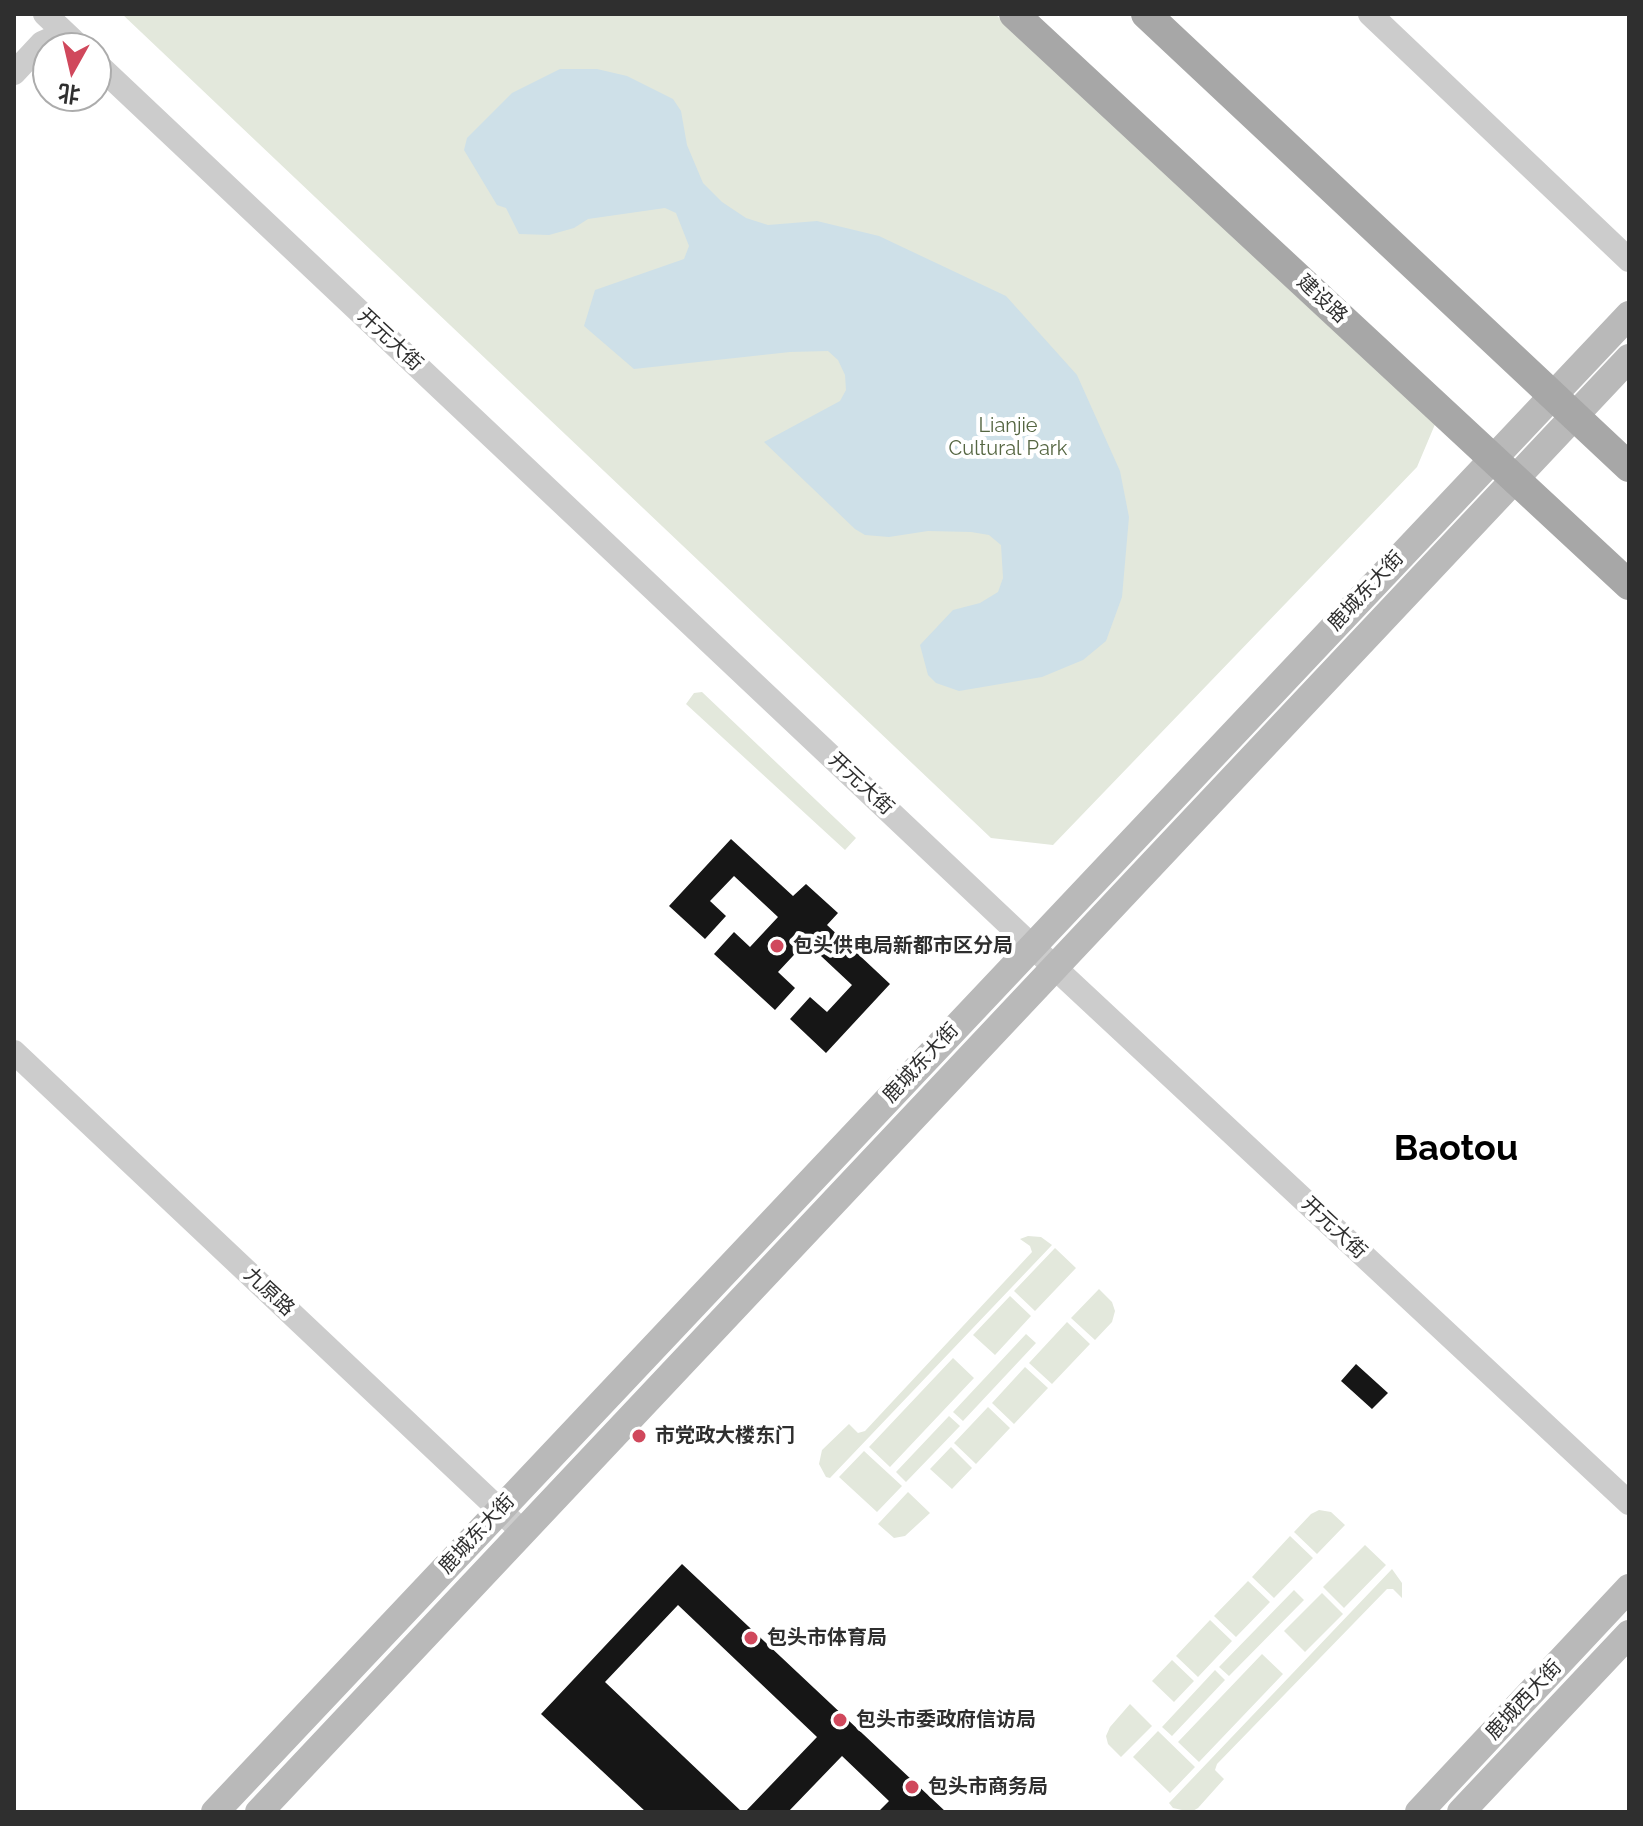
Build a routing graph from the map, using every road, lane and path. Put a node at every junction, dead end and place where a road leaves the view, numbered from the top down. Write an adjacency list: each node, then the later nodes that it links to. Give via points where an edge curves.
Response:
1 (45, 14): 5 (street)
2 (1014, 14): 14 (main road, 建设路)
3 (1146, 14): 12 (main road)
4 (1370, 14): 9 (street)
5 (64, 32)
6 (32, 54): 7 (street)
7 (14, 73)
8 (112, 78): 18 (street, 开元大街)
9 (1629, 260)
10 (1629, 315): 12 (main road, 鹿城东大街)
11 (1629, 358): 13 (main road, 鹿城东大街)
12 (1552, 394): 13 (main road); 14 (main road, 鹿城东大街)
13 (1574, 416): 15 (main road); 16 (main road, 鹿城东大街)
14 (1492, 457): 16 (main road, 建设路); 18 (main road, 鹿城东大街)
15 (1629, 467)
16 (1515, 479): 17 (main road, 建设路); 19 (main road, 鹿城东大街)
17 (1629, 585)
18 (1033, 945): 19 (street, 开元大街); 22 (main road, 鹿城东大街)
19 (1055, 967): 21 (street, 开元大街); 23 (main road, 鹿城东大街)
20 (14, 1052): 22 (street, 九原路)
21 (1629, 1503)
22 (500, 1510): 23 (street, 九原路); 26 (main road, 鹿城东大街)
23 (523, 1532): 27 (main road, 鹿城东大街)
24 (1629, 1588): 28 (main road, 鹿城西大街)
25 (1629, 1634): 29 (main road, 鹿城西大街)
26 (215, 1812)
27 (259, 1812)
28 (1419, 1812)
29 (1461, 1812)

